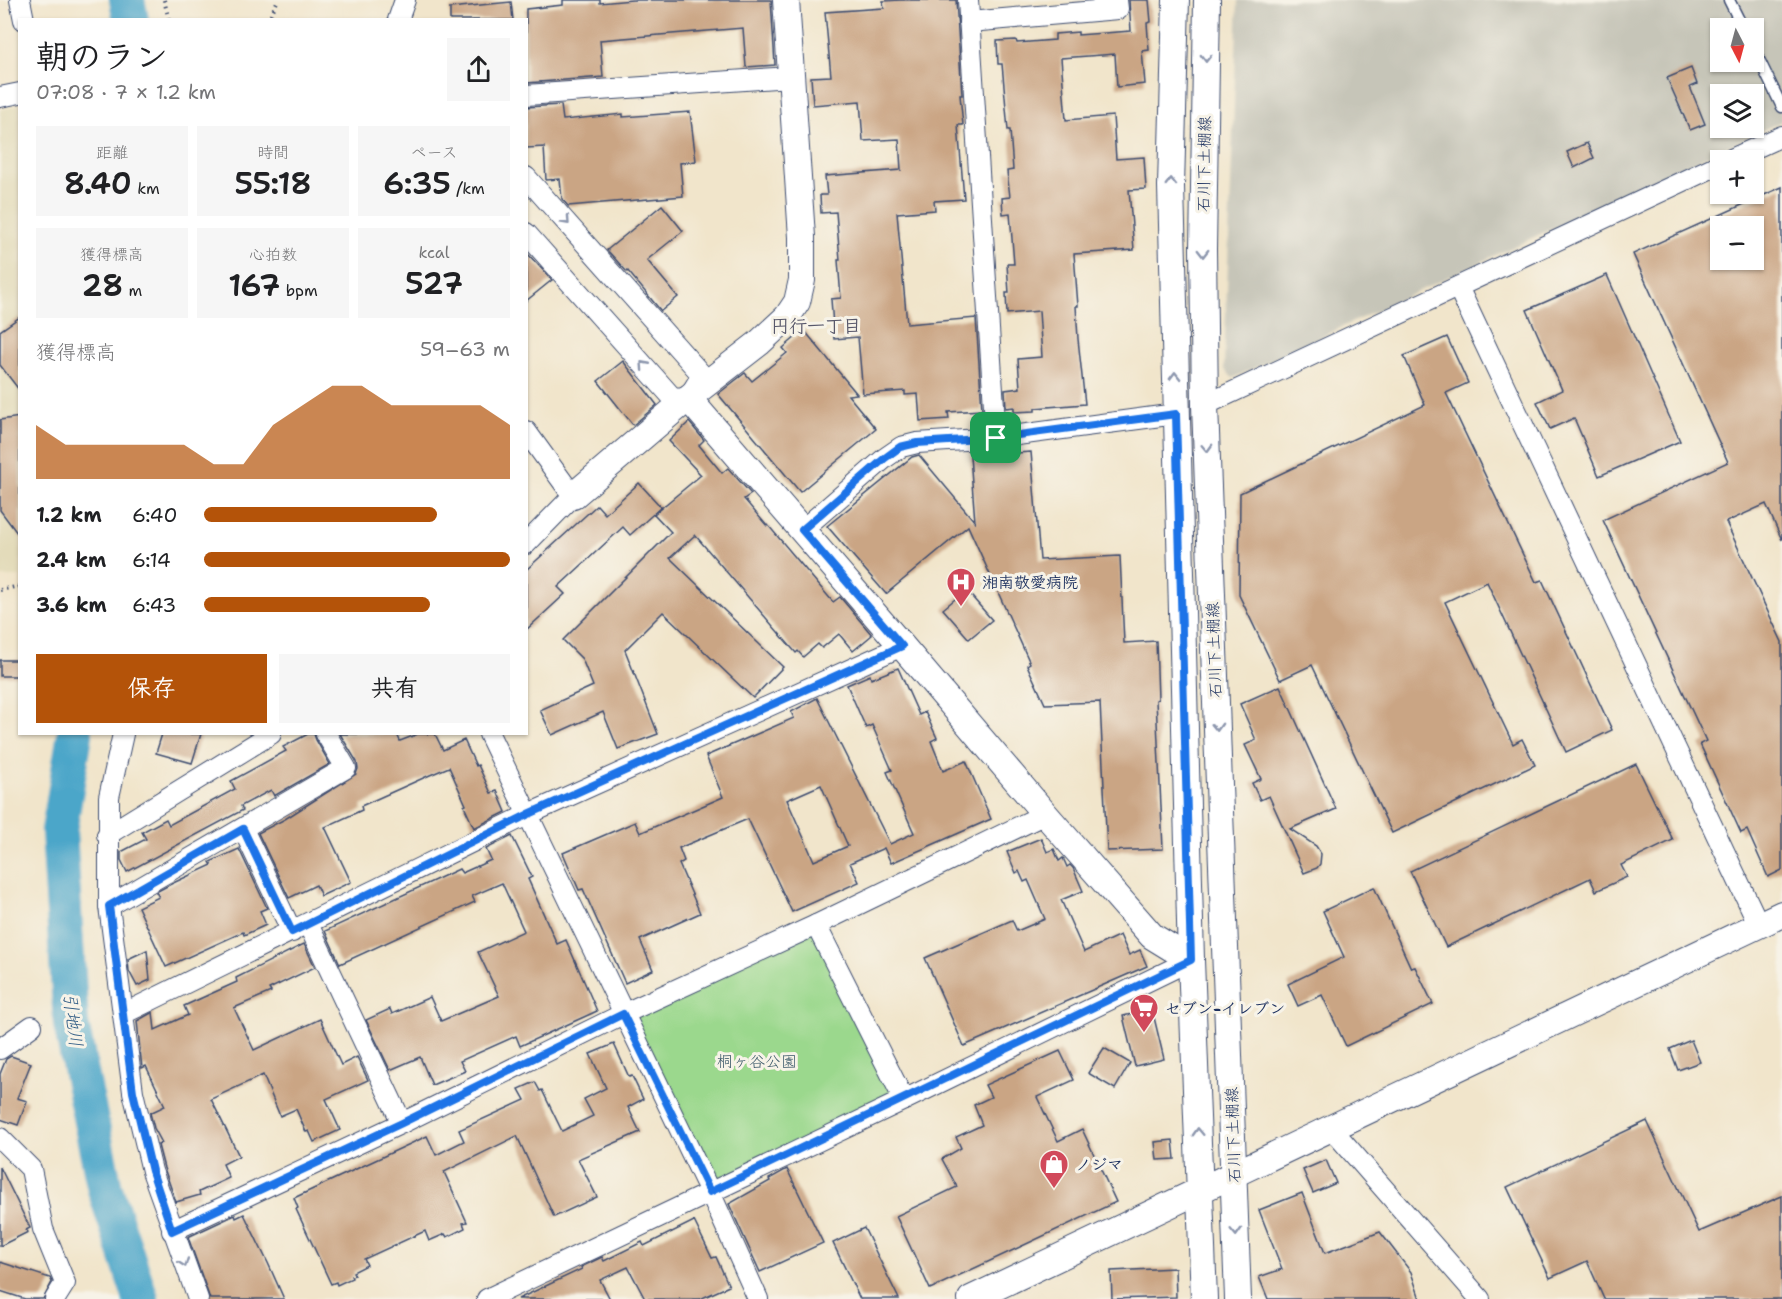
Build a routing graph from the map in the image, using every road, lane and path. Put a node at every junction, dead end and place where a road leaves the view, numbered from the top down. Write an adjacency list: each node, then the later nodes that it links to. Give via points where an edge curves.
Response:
1 (20, 0): 11 (street)
2 (164, 0): 12 (path)
3 (278, 0): 13 (path)
4 (405, 0): 14 (street)
5 (786, 0): 18 (street)
6 (968, 0): 16 (street)
7 (1117, 0): 16 (street, via 1118,9)
8 (1176, 0): 31 (street, 石川下土棚線, one-way to 8, via 1171,186)
9 (1207, 0): 30 (street, 石川下土棚線, one-way to 30)
10 (1729, 0): 15 (lane)
11 (24, 18)
12 (168, 18)
13 (269, 18)
14 (399, 18)
15 (1738, 18)
16 (969, 22): 33 (street)
17 (1764, 70): 22 (lane)
18 (790, 77): 20 (street); 29 (street, via 802,237 802,280 797,302 759,343)
19 (18, 93): 21 (street)
20 (528, 95)
21 (0, 97)
22 (1782, 107)
23 (1782, 136): 24 (street)
24 (1751, 150)
25 (1710, 169): 28 (street)
26 (528, 179): 29 (street, one-way to 29, via 702,375)
27 (528, 235): 29 (street, one-way to 27, via 672,397)
28 (1458, 287): 30 (street); 50 (street)
29 (688, 398): 34 (street); 35 (street)
30 (1205, 405): 62 (street, 石川下土棚線, one-way to 62)
31 (1176, 414): 33 (street); 53 (street, 石川下土棚線)
32 (528, 434): 34 (street)
33 (996, 438): 35 (street, via 900,447)
34 (573, 496): 36 (street)
35 (802, 530): 39 (street)
36 (528, 542)
37 (18, 586): 38 (path)
38 (0, 590)
39 (902, 646): 44 (street); 45 (street)
40 (123, 735): 47 (street, via 108,797)
41 (269, 735): 47 (street)
42 (327, 735): 46 (street, via 346,768)
43 (490, 735): 44 (street)
44 (529, 814): 52 (street); 55 (street)
45 (1045, 814): 51 (street); 53 (street, via 1152,936)
46 (243, 829): 48 (street); 52 (street)
47 (107, 835): 48 (street)
48 (109, 906): 54 (street)
49 (1782, 914): 50 (street)
50 (1759, 925): 60 (street)
51 (816, 926): 55 (street); 58 (street)
52 (300, 928): 54 (street); 59 (street)
53 (1191, 960): 58 (street); 63 (street, 石川下土棚線, one-way to 53)
54 (123, 1014): 65 (street, via 133,1092 152,1171)
55 (623, 1014): 59 (street); 64 (street)
56 (32, 1026): 57 (street)
57 (0, 1049)
58 (904, 1100): 64 (street)
59 (402, 1123): 65 (street)
60 (1331, 1128): 62 (street); 73 (street)
61 (0, 1138): 66 (street, via 30,1169 44,1229 65,1283)
62 (1235, 1173): 63 (street); 72 (street, 石川下土棚線, one-way to 72)
63 (1201, 1190): 70 (street); 71 (street, 石川下土棚線)
64 (710, 1192): 68 (street); 69 (street)
65 (172, 1231): 67 (street, one-way to 67)
66 (55, 1299)
67 (198, 1299)
68 (487, 1299)
69 (758, 1299)
70 (971, 1299)
71 (1204, 1299)
72 (1238, 1299)
73 (1480, 1299)

